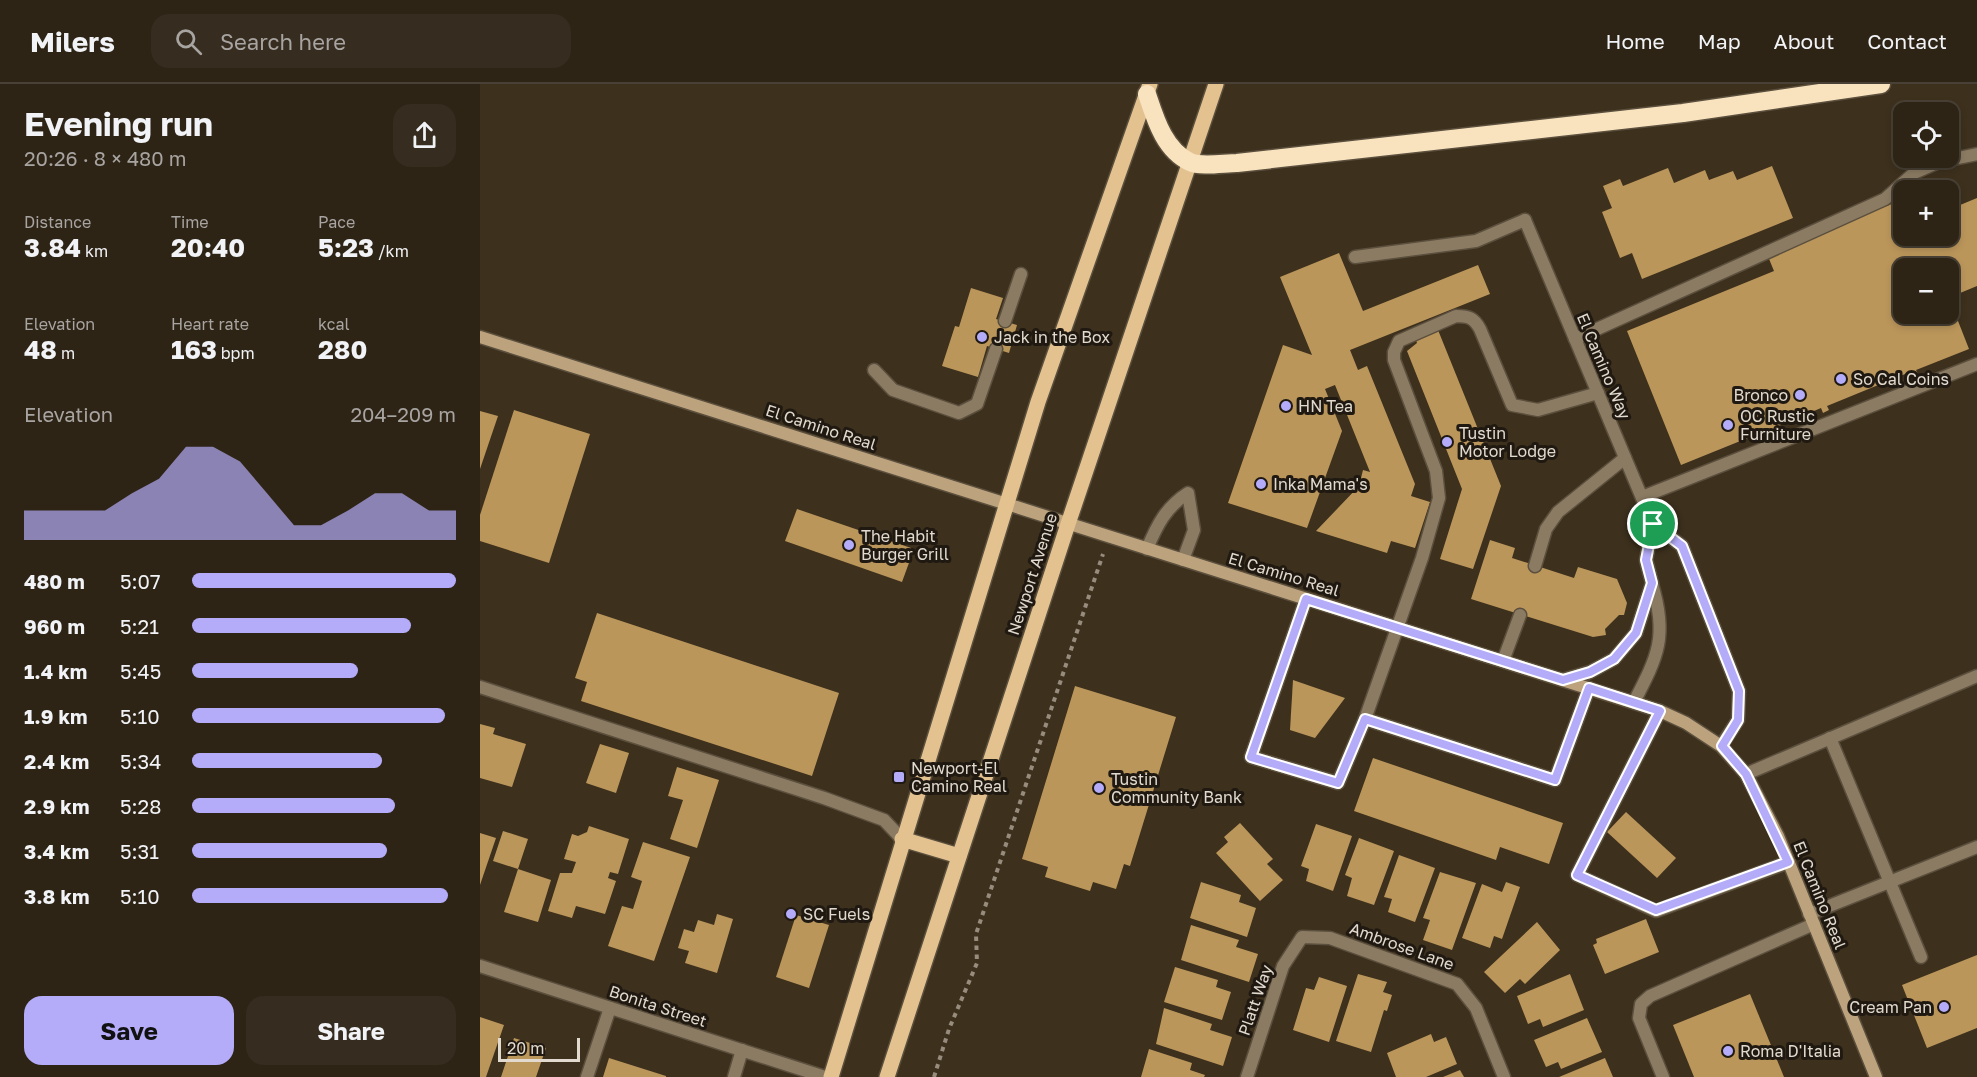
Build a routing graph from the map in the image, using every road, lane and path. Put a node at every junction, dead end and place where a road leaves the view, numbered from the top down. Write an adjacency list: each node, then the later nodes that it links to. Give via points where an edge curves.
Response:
1 (1216, 84): 5 (main road, Newport Avenue)
2 (1881, 84): 5 (highway, via 1648,117 1237,163)
3 (1149, 89): 5 (highway, via 1163,135); 17 (main road)
4 (1977, 154): 10 (street, via 1939,162 1914,173 1885,199)
5 (1191, 163): 18 (main road, Newport Avenue)
6 (1355, 257): 10 (street, El Camino Way, via 1476,240 1525,220)
7 (1020, 274): 8 (street)
8 (1005, 321)
9 (480, 337): 17 (main road, El Camino Real)
10 (1575, 339): 14 (street, El Camino Way)
11 (996, 349): 13 (street, via 977,404 959,413 893,390)
12 (1977, 364): 16 (street)
13 (874, 370)
14 (1598, 393): 15 (street, El Camino Way); 27 (street, via 1538,410 1512,405 1480,329 1474,319 1466,316 1456,316 1399,341 1394,360 1436,471 1439,498)
15 (1625, 458): 16 (street, El Camino Way); 23 (street, via 1558,512 1546,529)
16 (1642, 497): 19 (street, El Camino Way)
17 (1006, 504): 18 (main road, El Camino Real); 39 (main road)
18 (1068, 524): 20 (main road, El Camino Real); 41 (main road, Newport Avenue)
19 (1653, 524): 24 (street, via 1646,560); 37 (street, via 1682,546 1739,691 1738,720)
20 (1109, 537): 21 (main road, El Camino Real); 55 (path, via 976,934 977,963)
21 (1147, 549): 22 (main road, El Camino Real); 22 (street, via 1159,520 1176,500 1188,493 1194,530)
22 (1183, 560): 25 (main road, El Camino Real)
23 (1535, 566)
24 (1652, 583): 30 (street, via 1636,633 1626,648 1606,664); 33 (street, via 1660,611 1660,635 1653,663)
25 (1306, 599): 27 (main road, El Camino Real); 35 (street, via 1251,757 1338,783)
26 (1520, 615): 28 (street)
27 (1396, 627): 28 (main road, El Camino Real); 35 (street)
28 (1503, 661): 30 (main road, El Camino Real)
29 (1977, 676): 36 (street)
30 (1563, 680): 32 (main road, El Camino Real)
31 (480, 687): 39 (street, via 844,805 884,820)
32 (1589, 688): 33 (main road, El Camino Real); 35 (street, via 1555,780)
33 (1634, 702): 34 (main road, El Camino Real)
34 (1660, 711): 37 (main road, El Camino Real); 42 (street, via 1577,875 1656,910)
35 (1365, 719)
36 (1830, 738): 38 (street); 43 (street)
37 (1722, 746): 38 (main road, El Camino Real)
38 (1746, 774): 42 (main road, El Camino Real)
39 (902, 839): 41 (main road); 53 (main road)
40 (1977, 848): 43 (street)
41 (959, 856): 54 (main road, Newport Avenue)
42 (1788, 862): 44 (main road, El Camino Real)
43 (1890, 882): 44 (street); 46 (street)
44 (1811, 919): 58 (street, via 1650,996 1641,1004 1639,1018); 59 (main road, El Camino Real)
45 (1302, 937): 56 (street, Platt Way, via 1283,966); 57 (street, Ambrose Lane, via 1330,938 1457,984 1476,1008)
46 (1921, 957)
47 (480, 966): 48 (street, Bonita Street)
48 (610, 1008): 49 (street, Bonita Street); 50 (street)
49 (742, 1050): 51 (street); 52 (street, Bonita Street)
50 (587, 1077)
51 (734, 1077)
52 (825, 1077)
53 (831, 1077)
54 (887, 1077)
55 (934, 1077)
56 (1247, 1077)
57 (1504, 1077)
58 (1662, 1077)
59 (1876, 1077)

